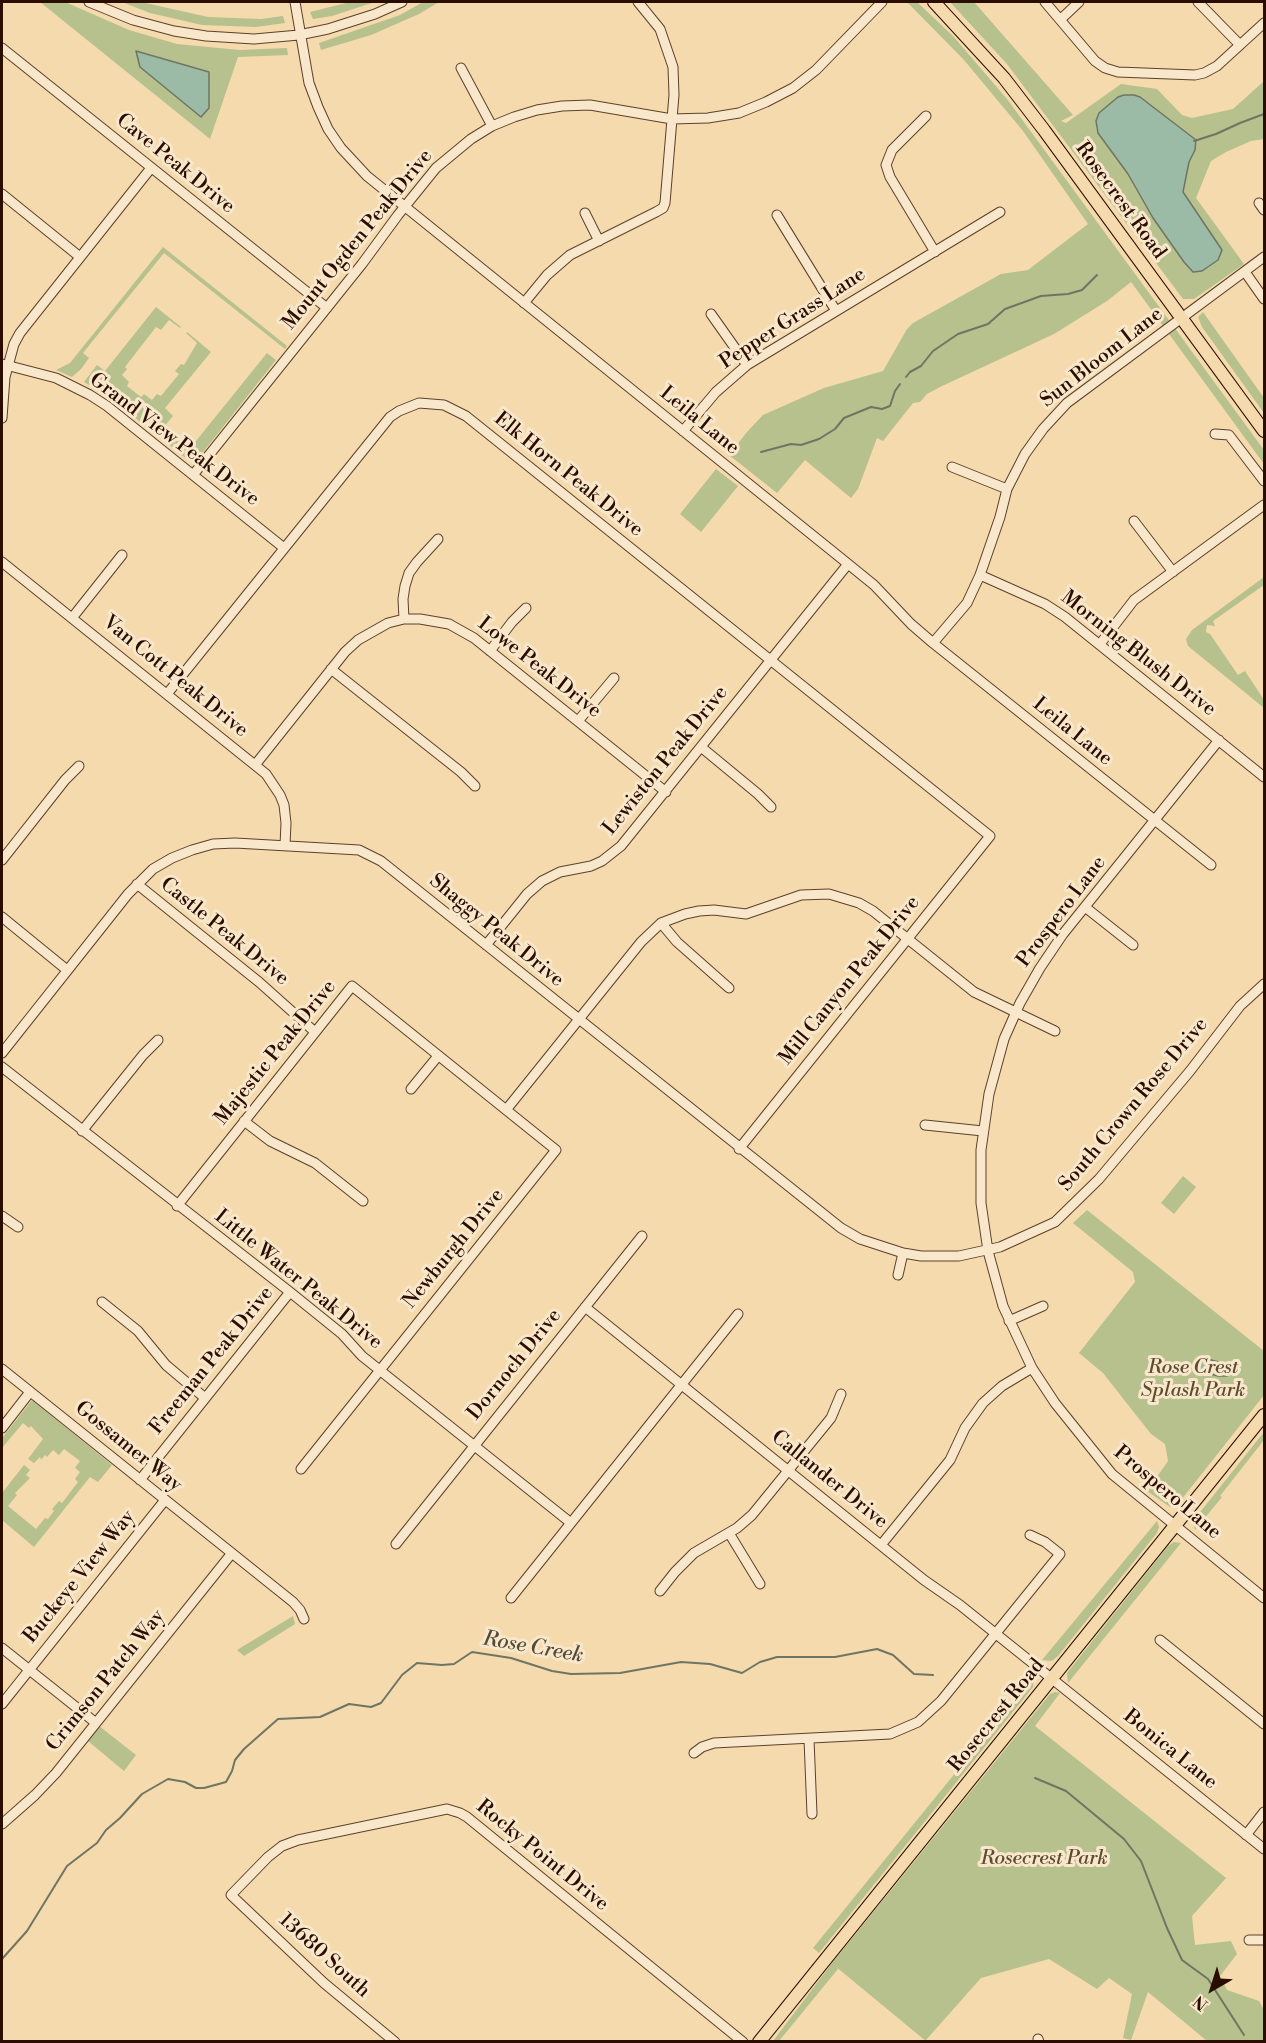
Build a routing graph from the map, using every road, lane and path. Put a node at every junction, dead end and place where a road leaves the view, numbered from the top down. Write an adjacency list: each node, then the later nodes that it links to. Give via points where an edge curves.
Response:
1 (89, 2): 12 (street, via 132,20 189,34 254,39)
2 (295, 2): 12 (street, Leila Lane)
3 (402, 2): 12 (street, via 353,22)
4 (638, 2): 17 (street, via 660,30 671,58 675,86)
5 (882, 2): 17 (street, Mount Ogden Peak Drive, via 816,70 793,88 739,112)
6 (934, 2): 35 (main road, Rosecrest Road, via 1004,78)
7 (1045, 2): 10 (street)
8 (1079, 2): 10 (street)
9 (1198, 2): 13 (street)
10 (1061, 19): 13 (street, via 1092,58 1118,72 1200,74 1213,69)
11 (1264, 23): 13 (street)
12 (299, 35): 21 (street, Leila Lane, via 309,83 328,129 353,163)
13 (1240, 45)
14 (2, 48): 19 (street, Cave Peak Drive)
15 (461, 68): 18 (street)
16 (926, 116): 26 (street, via 891,150 885,165)
17 (672, 119): 18 (street, Mount Ogden Peak Drive, via 590,105 562,106 537,110); 25 (street, via 663,208)
18 (492, 126): 21 (street, Mount Ogden Peak Drive, via 451,154)
19 (151, 168): 27 (street); 32 (street, Cave Peak Drive)
20 (2, 194): 27 (street)
21 (405, 207): 31 (street, Leila Lane); 32 (street, Mount Ogden Peak Drive)
22 (1000, 212): 26 (street, Pepper Grass Lane)
23 (585, 213): 25 (street)
24 (777, 215): 33 (street)
25 (599, 241): 31 (street, via 557,265)
26 (935, 252): 33 (street, Pepper Grass Lane)
27 (80, 257): 36 (street, via 20,333)
28 (1264, 257): 29 (street, Sun Bloom Lane)
29 (1245, 272): 30 (street); 35 (street, Sun Bloom Lane)
30 (1264, 299)
31 (524, 303): 39 (street, Leila Lane)
32 (327, 308): 43 (street, Mount Ogden Peak Drive)
33 (836, 311): 37 (street, Pepper Grass Lane)
34 (711, 315): 37 (street)
35 (1182, 318): 40 (main road, Rosecrest Road); 45 (street, Sun Bloom Lane, via 1067,404 1024,454)
36 (5, 365): 38 (street); 43 (street, Grand View Peak Drive, via 56,378 90,395)
37 (747, 365): 39 (street, Pepper Grass Lane, via 716,392)
38 (2, 418)
39 (684, 431): 52 (street, Leila Lane)
40 (1264, 431)
41 (1215, 434): 44 (street, via 1229,435)
42 (952, 467): 45 (street)
43 (193, 475): 49 (street, Grand View Peak Drive)
44 (1264, 481)
45 (1007, 489): 54 (street, Sun Bloom Lane)
46 (1264, 504): 53 (street)
47 (1134, 521): 53 (street)
48 (438, 539): 57 (street, via 409,573 403,599)
49 (284, 548): 61 (street, Elk Horn Peak Drive, via 390,417 419,403 444,405 466,416); 64 (street, Elk Horn Peak Drive)
50 (122, 555): 56 (street)
51 (2, 562): 56 (street, Van Cott Peak Drive)
52 (848, 564): 58 (street, Leila Lane); 61 (street, Lewiston Peak Drive)
53 (1173, 572): 59 (street, via 1134,600)
54 (980, 574): 58 (street, Sun Bloom Lane, via 967,603); 59 (street, Morning Blush Drive, via 1052,608)
55 (526, 608): 60 (street)
56 (72, 618): 64 (street, Van Cott Peak Drive)
57 (404, 619): 60 (street, Lowe Peak Drive, via 449,624); 62 (street, Lowe Peak Drive, via 388,623 358,640)
58 (933, 643): 74 (street, Leila Lane)
59 (1100, 644): 66 (street, Morning Blush Drive)
60 (490, 651): 65 (street, Lowe Peak Drive)
61 (771, 660): 67 (street, Lewiston Peak Drive); 75 (street, Elk Horn Peak Drive)
62 (331, 669): 68 (street, Lowe Peak Drive); 71 (street)
63 (614, 678): 65 (street)
64 (167, 694): 68 (street, Van Cott Peak Drive)
65 (578, 721): 72 (street, Lowe Peak Drive)
66 (1219, 740): 70 (street, Morning Blush Drive); 74 (street, Prospero Lane)
67 (701, 747): 72 (street, Lewiston Peak Drive); 73 (street)
68 (255, 765): 76 (street, Van Cott Peak Drive, via 274,785 284,805)
69 (80, 766): 77 (street)
70 (1264, 777)
71 (475, 786)
72 (666, 792): 84 (street, Lewiston Peak Drive, via 612,854 591,866 550,876 534,887)
73 (771, 807)
74 (1154, 821): 78 (street, Leila Lane); 80 (street, Prospero Lane)
75 (990, 836): 83 (street, Mill Canyon Peak Drive)
76 (285, 845): 79 (street, Shaggy Peak Drive, via 213,844 172,858); 84 (street, Shaggy Peak Drive, via 346,848 370,855)
77 (2, 860)
78 (1211, 865)
79 (137, 884): 86 (street, Shaggy Peak Drive); 92 (street, Castle Peak Drive, via 260,982)
80 (1085, 907): 85 (street); 89 (street, Prospero Lane, via 1051,951)
81 (2, 917): 86 (street)
82 (661, 923): 83 (street, via 699,910 746,914 801,895 829,894 859,903); 88 (street); 90 (street, via 641,942)
83 (908, 938): 89 (street, via 975,992); 103 (street, Mill Canyon Peak Drive)
84 (486, 945): 90 (street, Shaggy Peak Drive)
85 (1133, 945)
86 (67, 970): 94 (street, Shaggy Peak Drive)
87 (1264, 984): 110 (street, South Crown Rose Drive, via 1240,1006 1099,1179 1055,1222)
88 (729, 988)
89 (1015, 1012): 91 (street); 102 (street, Prospero Lane, via 993,1076)
90 (579, 1020): 98 (street); 103 (street, Shaggy Peak Drive)
91 (1055, 1031)
92 (315, 1032): 95 (street, Majestic Peak Drive, via 352,986); 99 (street, Majestic Peak Drive)
93 (158, 1040): 101 (street)
94 (2, 1053)
95 (438, 1056): 97 (street); 98 (street, Majestic Peak Drive)
96 (2, 1066): 101 (street, Little Water Peak Drive)
97 (411, 1089)
98 (506, 1110): 104 (street, Majestic Peak Drive)
99 (244, 1121): 105 (street, via 270,1141 315,1163); 106 (street, Majestic Peak Drive)
100 (925, 1125): 102 (street)
101 (82, 1131): 106 (street, Little Water Peak Drive)
102 (983, 1131): 110 (street, Prospero Lane, via 980,1185)
103 (739, 1149): 111 (street, Shaggy Peak Drive, via 841,1228 860,1239)
104 (556, 1150): 121 (street, Newburgh Drive)
105 (363, 1201)
106 (177, 1206): 113 (street, Little Water Peak Drive)
107 (2, 1216): 108 (street)
108 (18, 1227)
109 (642, 1236): 116 (street, Dornoch Drive)
110 (988, 1251): 111 (street, Shaggy Peak Drive, via 940,1257); 118 (street, Prospero Lane)
111 (903, 1253): 112 (street)
112 (898, 1275)
113 (290, 1292): 121 (street, Little Water Peak Drive); 125 (street, Freeman Peak Drive)
114 (102, 1302): 125 (street, via 138,1331 171,1370)
115 (1043, 1306): 118 (street)
116 (585, 1307): 122 (street, Callander Drive); 128 (street, Dornoch Drive)
117 (738, 1314): 122 (street)
118 (1009, 1320): 119 (street, Prospero Lane)
119 (1032, 1368): 134 (street, Prospero Lane, via 1101,1462); 138 (street, via 983,1403 965,1428 950,1460)
120 (2, 1369): 123 (street, Gossamer Way)
121 (380, 1371): 128 (street, Little Water Peak Drive); 129 (street, Newburgh Drive)
122 (682, 1384): 130 (street, Callander Drive); 133 (street)
123 (30, 1392): 127 (street); 131 (street, Gossamer Way)
124 (841, 1394): 130 (street, via 831,1418)
125 (206, 1398): 131 (street, Freeman Peak Drive)
126 (1264, 1414): 134 (main road, Rosecrest Road)
127 (2, 1428)
128 (474, 1446): 133 (street, Little Water Peak Drive); 137 (street, Dornoch Drive)
129 (301, 1469)
130 (789, 1471): 135 (street, via 752,1515); 138 (street, Callander Drive)
131 (140, 1480): 132 (street, Gossamer Way)
132 (165, 1500): 139 (street, Gossamer Way); 148 (street, Buckeye View Way)
133 (571, 1523): 142 (street)
134 (1175, 1526): 143 (street, Prospero Lane); 149 (main road, Rosecrest Road)
135 (729, 1533): 140 (street); 141 (street, via 694,1553)
136 (1030, 1535): 145 (street, via 1060,1554)
137 (396, 1544)
138 (881, 1545): 145 (street, Callander Drive)
139 (232, 1553): 144 (street, Gossamer Way, via 293,1602); 151 (street, Crimson Patch Way)
140 (760, 1584)
141 (660, 1591)
142 (511, 1598)
143 (1264, 1598)
144 (304, 1619)
145 (996, 1634): 149 (street, Callander Drive); 153 (street, via 934,1709 909,1727 881,1735)
146 (1160, 1640): 152 (street)
147 (2, 1647): 148 (street)
148 (29, 1670): 150 (street, Buckeye View Way); 151 (street)
149 (1052, 1678): 158 (street, Bonica Lane); 165 (main road, Rosecrest Road)
150 (2, 1704)
151 (96, 1723): 157 (street, Crimson Patch Way, via 46,1784)
152 (1264, 1724)
153 (809, 1739): 154 (street, via 714,1743); 156 (street)
154 (694, 1753)
155 (1264, 1812): 158 (street)
156 (812, 1814)
157 (2, 1824)
158 (1246, 1834): 159 (street, Bonica Lane)
159 (1264, 1849)
160 (231, 1895): 163 (street, 13680 South, via 324,1983); 164 (street, Rocky Point Drive, via 282,1846 453,1810)
161 (1249, 1940): 162 (street)
162 (1264, 1940)
163 (395, 2042)
164 (743, 2042)
165 (759, 2042)

